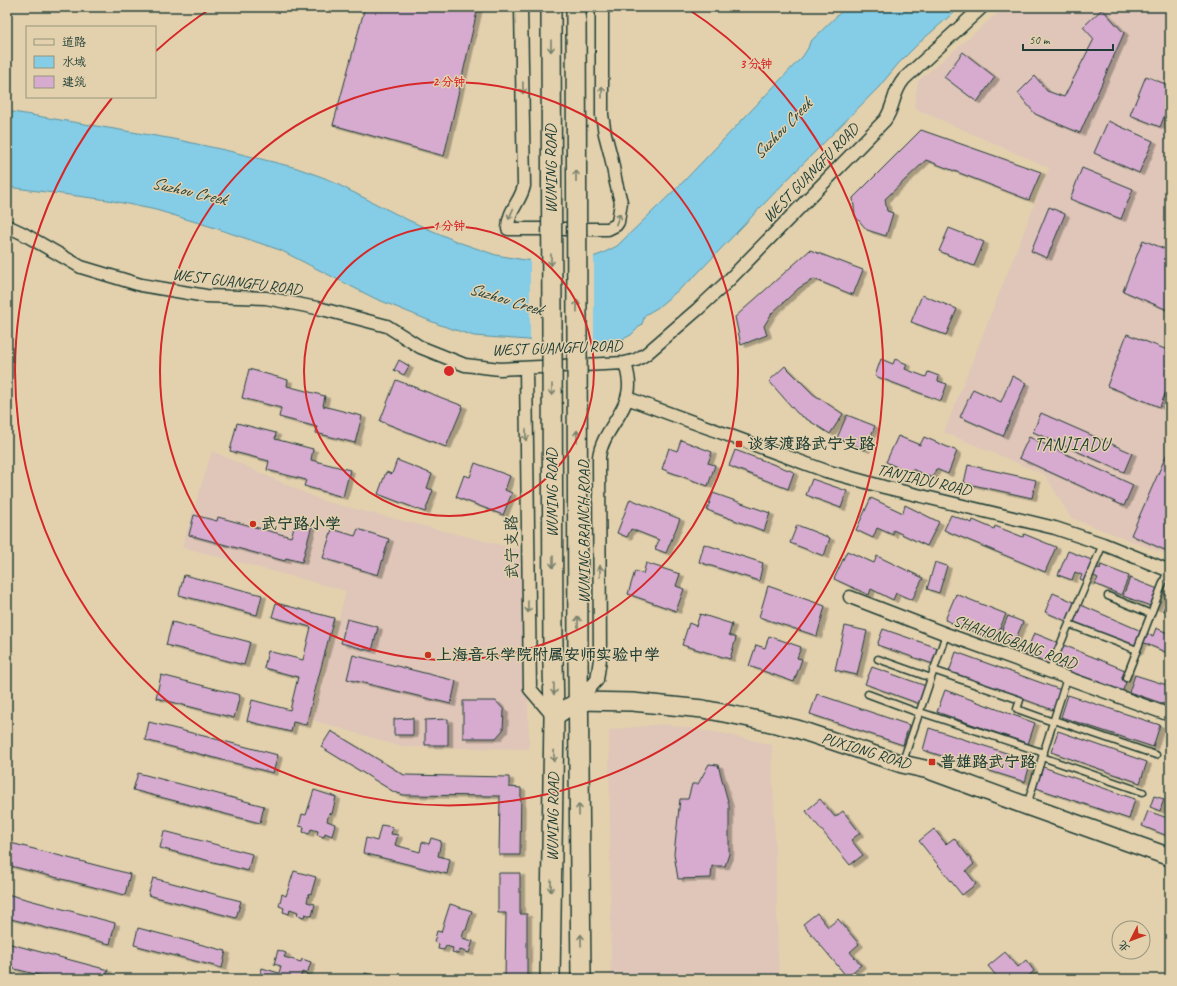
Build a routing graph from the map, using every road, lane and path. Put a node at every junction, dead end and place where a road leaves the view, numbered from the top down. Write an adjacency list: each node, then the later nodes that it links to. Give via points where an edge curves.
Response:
1 (522, 7): 4 (street, one-way to 4, via 524,186 509,216 508,229 608,229 618,222 621,202 602,115)
2 (550, 7): 28 (main road, WUNING ROAD, one-way to 28, bridge)
3 (576, 7): 25 (main road, WUNING ROAD, one-way to 3, bridge)
4 (602, 7)
5 (982, 7): 7 (street, WEST GUANGFU ROAD, via 904,78 898,86 885,120 726,282 657,345 636,360)
6 (7, 226): 8 (street, WEST GUANGFU ROAD, via 81,267 141,285 206,296 266,298 322,309 387,326 420,347 465,365 500,369)
7 (625, 363): 8 (street, WEST GUANGFU ROAD); 9 (street, WUNING BRANCH ROAD, via 629,386)
8 (526, 368): 28 (street, 武宁支路, one-way to 28, via 530,689)
9 (627, 398): 10 (street, TANJIADU ROAD, via 826,471 911,494 1031,521); 25 (street, WUNING BRANCH ROAD, one-way to 9, via 597,680 600,659 600,452)
10 (1103, 544): 11 (street, TANJIADU ROAD); 15 (lane)
11 (1169, 571): 14 (lane)
12 (1108, 596): 14 (lane)
13 (850, 597): 16 (street, SHAHONGBANG ROAD)
14 (1151, 614): 17 (lane)
15 (1069, 624): 17 (lane); 20 (lane)
16 (946, 634): 19 (lane); 20 (street, SHAHONGBANG ROAD)
17 (1137, 650): 23 (lane)
18 (878, 659): 21 (lane)
19 (934, 670): 21 (lane); 29 (lane, via 1020,700 1017,709)
20 (1049, 671): 22 (street, SHAHONGBANG ROAD)
21 (931, 678): 26 (lane)
22 (1068, 678): 27 (street, SHAHONGBANG ROAD); 29 (lane)
23 (1126, 678)
24 (868, 694): 26 (lane)
25 (578, 701): 28 (main road); 32 (main road, PUXIONG ROAD, via 632,702 703,709 734,715 797,729); 37 (main road, WUNING ROAD, one-way to 25)
26 (919, 712): 30 (lane); 32 (lane)
27 (1170, 716)
28 (554, 717): 36 (main road, WUNING ROAD, one-way to 36)
29 (1054, 721): 30 (lane); 31 (lane)
30 (1043, 755): 33 (lane); 34 (lane)
31 (1156, 755)
32 (902, 764): 34 (main road, PUXIONG ROAD, via 929,770)
33 (1143, 792)
34 (1027, 806): 35 (main road, PUXIONG ROAD)
35 (1170, 857)
36 (550, 979)
37 (581, 979)

